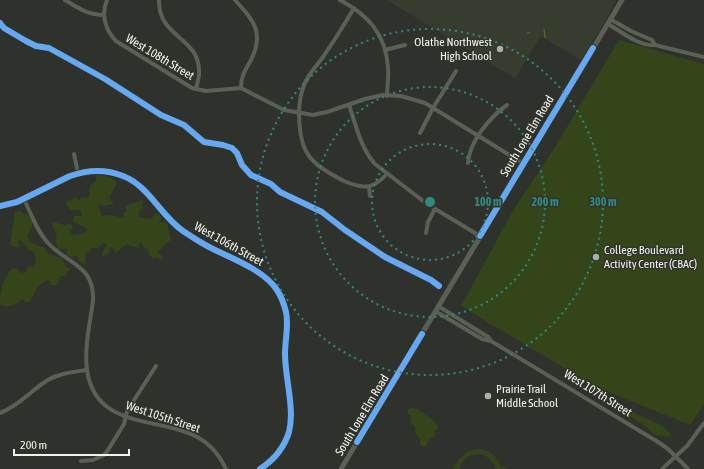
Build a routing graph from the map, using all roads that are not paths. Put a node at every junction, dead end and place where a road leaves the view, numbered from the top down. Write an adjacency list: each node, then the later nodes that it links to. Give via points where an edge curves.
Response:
1 (65, 0): 8 (street, via 85,12)
2 (107, 0): 8 (street, West 108th Street)
3 (159, 0): 15 (street, via 160,12 168,28 189,45 196,57 199,74)
4 (235, 0): 14 (street, via 258,27 252,59 244,71)
5 (340, 0): 7 (street)
6 (622, 0): 9 (street, South Lone Elm Road)
7 (354, 8): 11 (street, via 367,18 378,33); 20 (street, via 304,84)
8 (104, 14): 15 (street, West 108th Street, via 106,28 116,41 187,86)
9 (609, 21): 12 (street, via 652,40 655,45); 25 (street, South Lone Elm Road)
10 (405, 45): 11 (street)
11 (385, 50): 16 (street, via 388,67)
12 (704, 57)
13 (456, 72): 19 (street)
14 (241, 88): 15 (street, West 108th Street, via 206,91); 20 (street, via 284,110)
15 (196, 89)
16 (387, 96): 17 (street); 19 (street, via 401,96)
17 (349, 104): 20 (street, via 320,114); 27 (street, via 367,154)
18 (507, 104): 22 (street, via 491,117)
19 (433, 108): 21 (street); 22 (street)
20 (299, 113): 28 (street, via 304,145 309,156 319,166 339,178 355,186)
21 (420, 133)
22 (479, 136): 24 (street, via 469,154); 25 (street)
23 (74, 154): 26 (street)
24 (468, 163)
25 (524, 164): 34 (street, South Lone Elm Road)
26 (78, 173): 30 (street, West 106th Street); 44 (street, West 106th Street, via 113,173 134,182 180,229 260,274 277,290 284,303 287,319 285,354 290,425 278,453)
27 (388, 174): 28 (street, via 381,181); 32 (street)
28 (368, 187): 29 (street)
29 (370, 196)
30 (24, 199): 31 (street); 37 (street, West 105th Street, via 45,239 82,269 91,283 93,300 86,358)
31 (0, 206)
32 (435, 209): 33 (street); 34 (street)
33 (426, 233)
34 (480, 236): 35 (street, South Lone Elm Road)
35 (437, 309): 41 (street, West 107th Street, via 552,376 658,442); 45 (street, South Lone Elm Road)
36 (156, 366): 39 (street)
37 (87, 370): 38 (street, via 49,379); 39 (street, West 105th Street, via 99,399 114,411)
38 (0, 413)
39 (126, 416): 42 (street, via 121,431 104,455); 43 (street, West 105th Street, via 176,429 202,439 213,448)
40 (704, 423): 41 (street)
41 (676, 457): 46 (street); 47 (street, West 107th Street)
42 (81, 462)
43 (226, 469)
44 (260, 469)
45 (341, 469)
46 (662, 469)
47 (688, 469)

